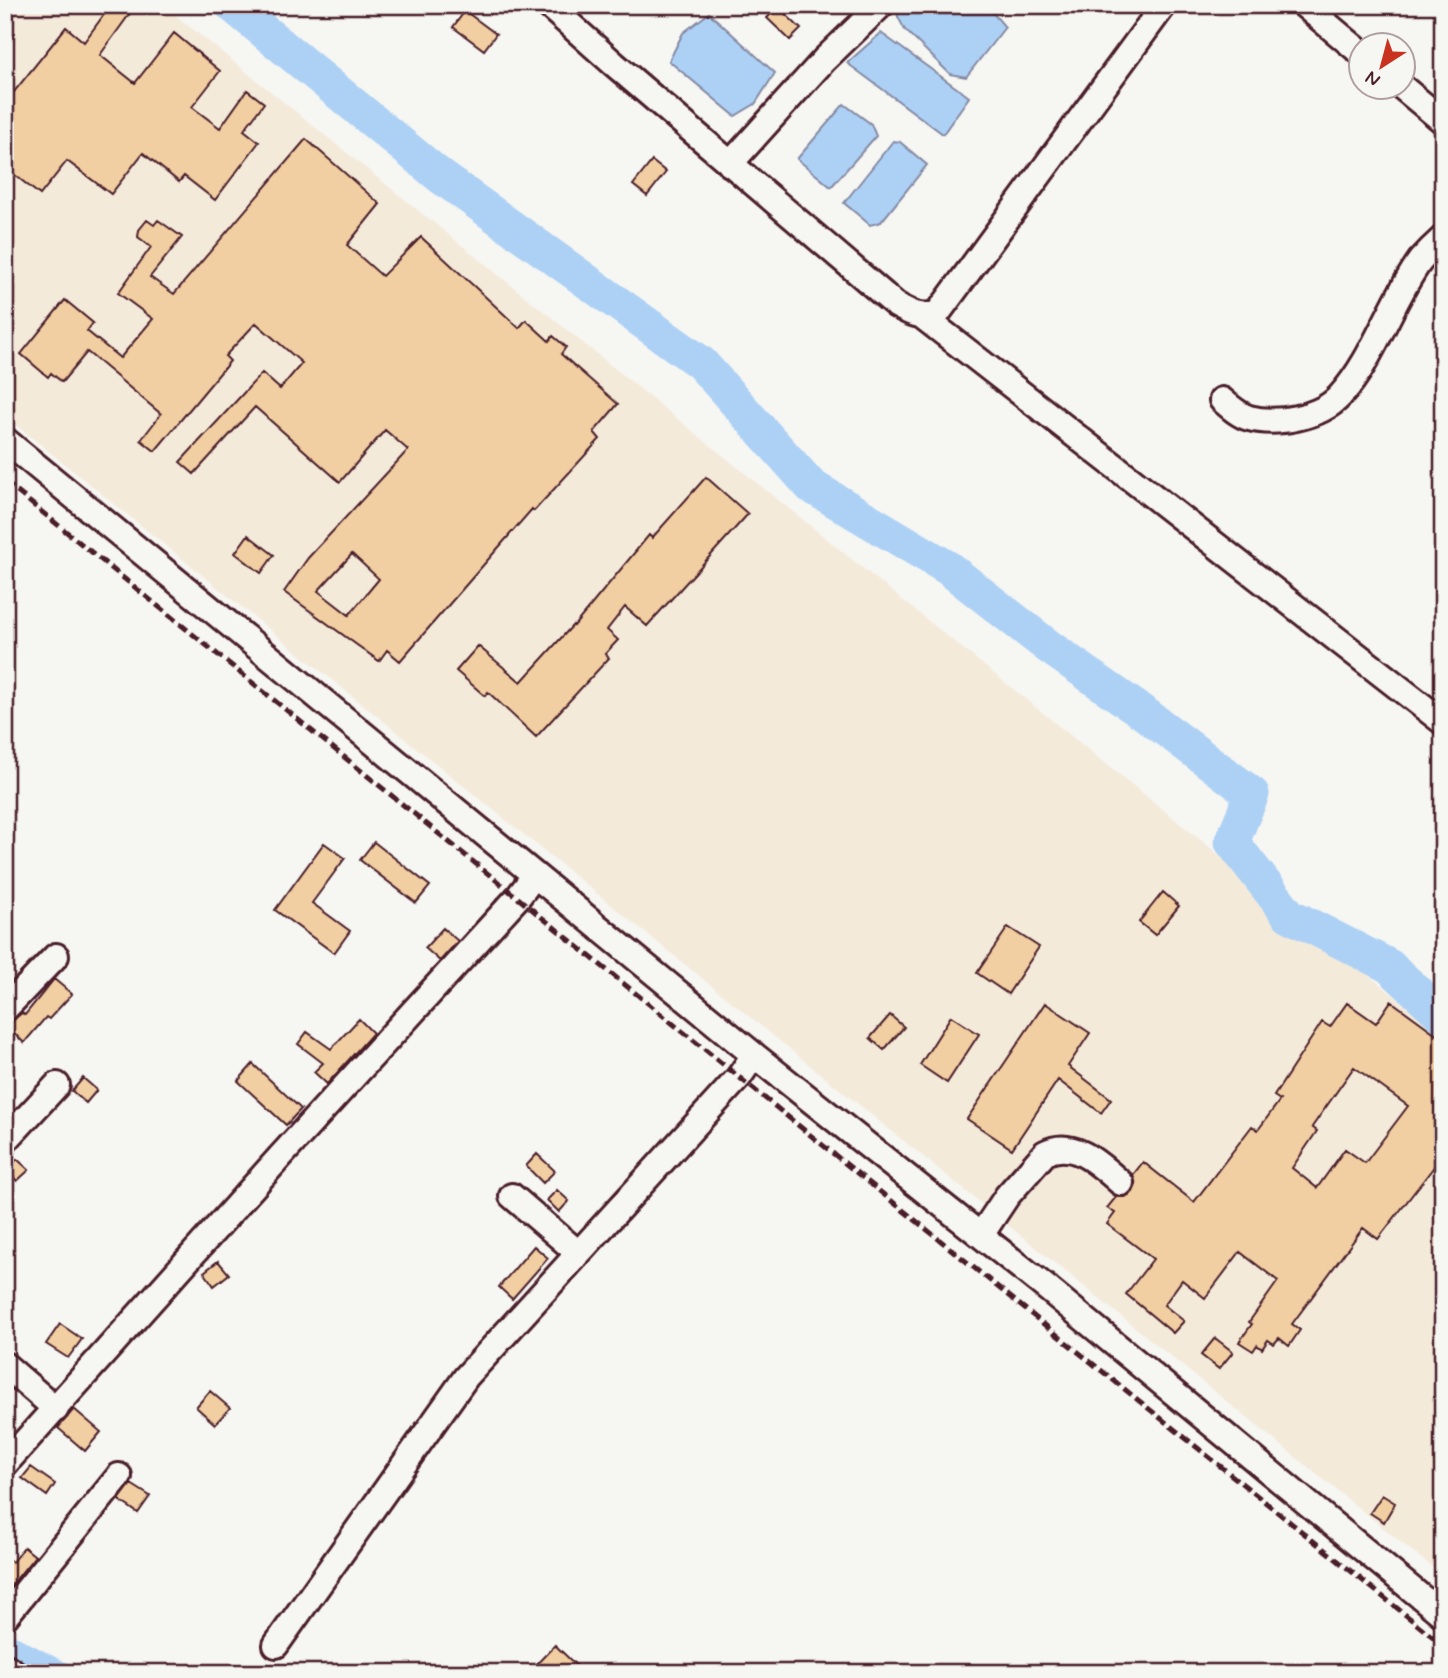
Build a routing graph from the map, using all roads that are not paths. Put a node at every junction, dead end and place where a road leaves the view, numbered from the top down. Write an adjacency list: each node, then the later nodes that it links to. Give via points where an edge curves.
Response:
1 (548, 5): 8 (street)
2 (881, 5): 8 (street)
3 (1164, 5): 10 (street, via 938,313)
4 (1304, 5): 5 (street)
5 (1346, 40)
6 (1416, 99): 7 (street)
7 (1443, 121)
8 (730, 164): 10 (street, via 896,304)
9 (1443, 238): 11 (street, via 1420,262 1367,356 1328,406 1296,418 1274,420 1251,418)
10 (922, 316): 13 (street)
11 (1222, 400)
12 (5, 440): 14 (street)
13 (1443, 722)
14 (535, 875): 17 (street); 25 (street)
15 (56, 956): 16 (street)
16 (5, 1009)
17 (754, 1055): 22 (street); 23 (street, via 740,1077)
18 (57, 1086): 19 (street)
19 (5, 1140)
20 (1121, 1184): 22 (street, via 1069,1147 1051,1149 1007,1196)
21 (512, 1196): 23 (street)
22 (981, 1235): 28 (street)
23 (578, 1252): 30 (street, via 466,1377)
24 (5, 1365): 25 (street)
25 (56, 1409): 26 (street)
26 (5, 1464)
27 (118, 1476): 29 (street)
28 (1443, 1615)
29 (5, 1617)
30 (276, 1644)
31 (5, 1667): 32 (street)
32 (15, 1673)

